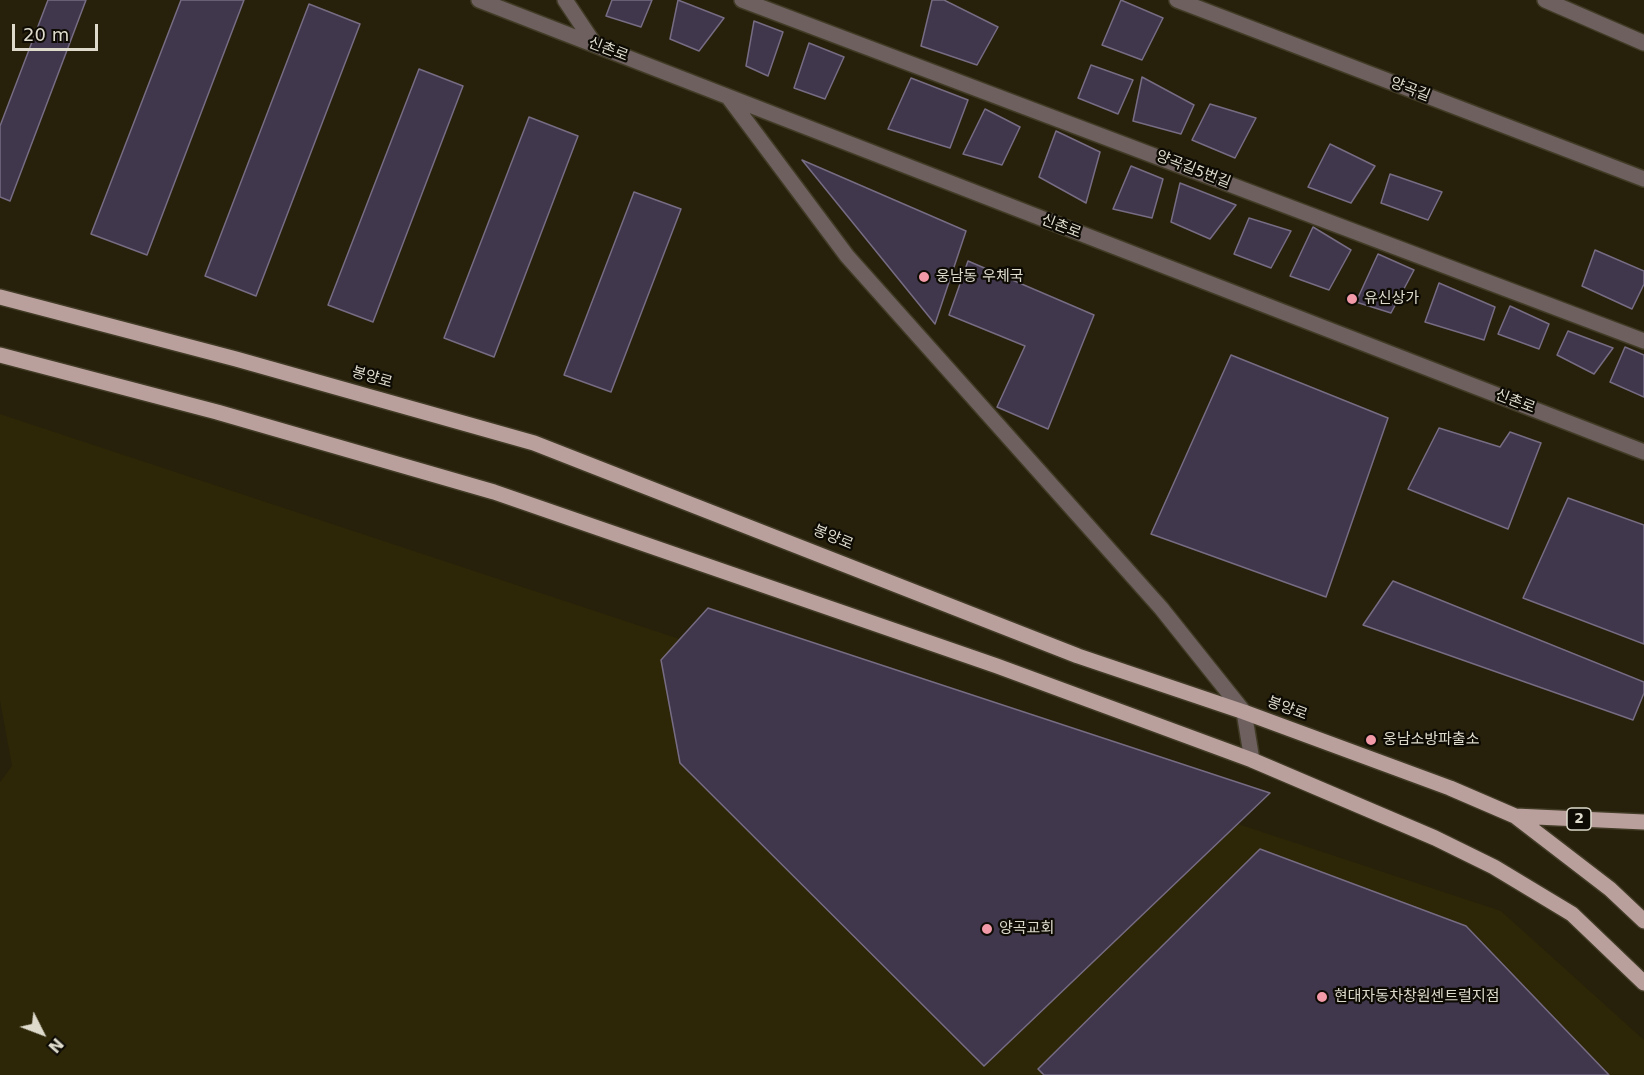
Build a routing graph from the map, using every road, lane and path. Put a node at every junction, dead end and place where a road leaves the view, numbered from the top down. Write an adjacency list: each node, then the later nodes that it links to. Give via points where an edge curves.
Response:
1 (479, 0): 7 (street, 신촌로)
2 (565, 0): 7 (street)
3 (742, 0): 11 (street, 양곡길5번길)
4 (1177, 0): 9 (street, 양곡길)
5 (1545, 0): 6 (street)
6 (1644, 43)
7 (594, 45): 8 (street, 신촌로)
8 (729, 98): 13 (street, 신촌로); 14 (street, via 847,256 1161,608)
9 (1644, 179)
10 (0, 297): 14 (main road, 봉양로, via 534,443 1078,656)
11 (1644, 340)
12 (0, 355): 15 (main road, via 217,412 494,492 998,666)
13 (1644, 452)
14 (1244, 712): 15 (street); 16 (main road, 봉양로)
15 (1252, 760): 19 (main road, via 1494,867 1572,914)
16 (1515, 816): 17 (main road, 봉양로 / 2); 18 (main road, via 1610,889)
17 (1644, 822)
18 (1644, 921)
19 (1644, 982)

